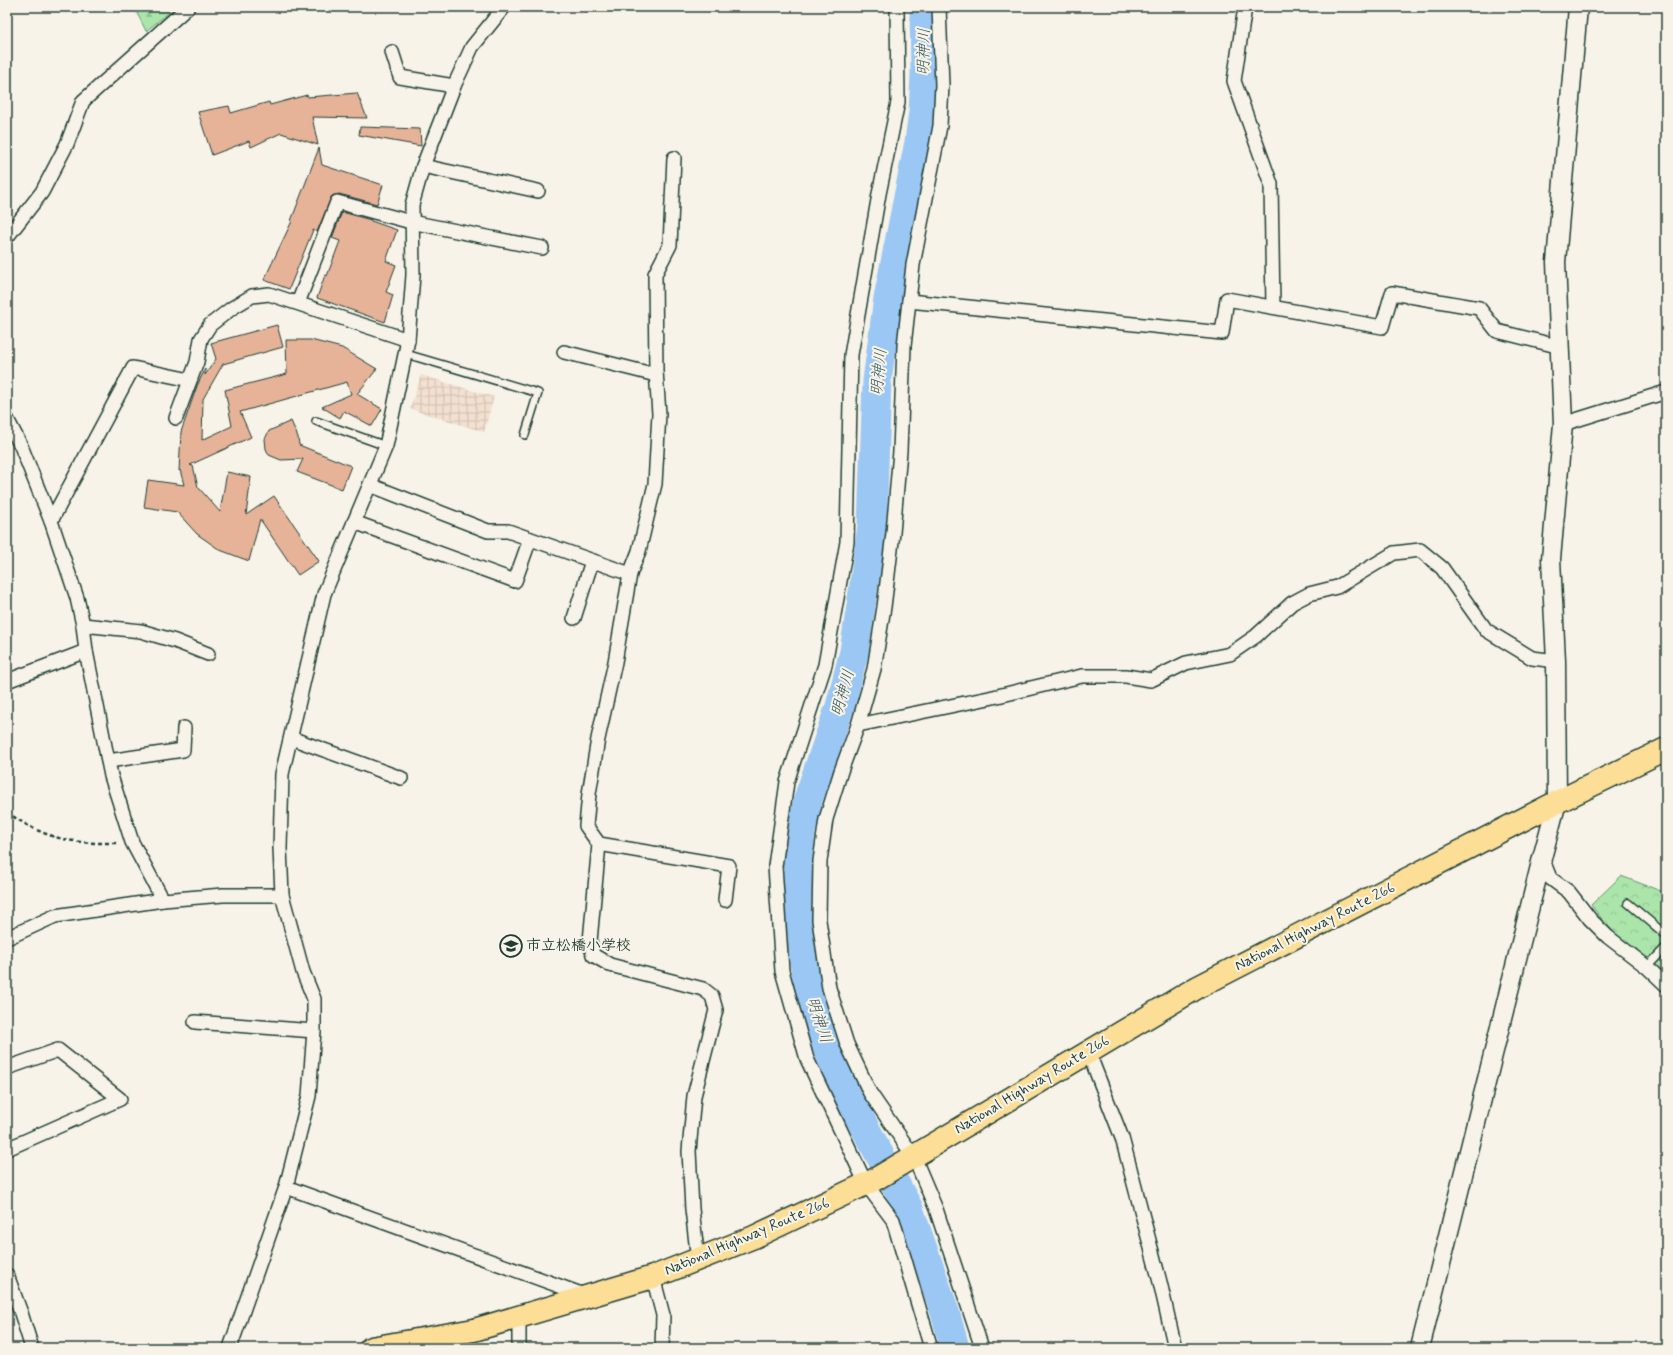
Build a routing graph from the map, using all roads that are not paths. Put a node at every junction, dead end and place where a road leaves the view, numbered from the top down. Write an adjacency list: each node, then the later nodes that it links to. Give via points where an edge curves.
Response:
1 (188, 7): 13 (street, via 83,101 67,144 42,192)
2 (504, 7): 8 (street, via 472,47)
3 (897, 7): 67 (street, via 898,102 851,355 847,542 825,665 788,782 774,866 782,971 801,1037 808,1059)
4 (939, 7): 15 (street, via 942,85 940,126 913,265)
5 (1245, 7): 17 (street, via 1234,81 1271,184)
6 (1578, 7): 19 (street, via 1556,262)
7 (392, 52): 8 (street, via 400,77)
8 (454, 86): 10 (street)
9 (674, 158): 22 (street, via 670,245 655,274)
10 (423, 166): 11 (street); 12 (street, via 412,205)
11 (538, 191)
12 (411, 222): 14 (street); 16 (street, via 337,202); 18 (street, via 413,276)
13 (7, 238)
14 (542, 248)
15 (909, 301): 17 (street, via 1222,333 1227,299); 43 (street, via 893,533 874,668)
16 (298, 303): 18 (street); 23 (street, via 268,294 252,296 232,308 210,325 201,339 197,362)
17 (1274, 307): 19 (street, via 1382,327 1392,293 1479,308 1497,331)
18 (408, 340): 21 (street)
19 (1560, 347): 28 (street)
20 (564, 352): 22 (street)
21 (406, 354): 29 (lane, via 538,393); 30 (street)
22 (656, 375): 36 (street, via 659,414 655,484 639,552)
23 (190, 380): 25 (street); 32 (street, via 133,368)
24 (1666, 392): 28 (street)
25 (176, 418)
26 (7, 419): 32 (street, via 21,446)
27 (316, 421): 30 (lane)
28 (1563, 424): 41 (street, via 1550,559)
29 (525, 435)
30 (386, 446): 31 (street)
31 (370, 485): 33 (street); 34 (street, via 488,531 508,531)
32 (51, 521): 38 (street, via 77,598)
33 (354, 522): 34 (street, via 515,581); 45 (street, via 324,594)
34 (530, 539): 35 (street)
35 (592, 561): 36 (street); 37 (street)
36 (630, 574): 50 (street, via 589,794 586,826)
37 (574, 618)
38 (83, 625): 39 (street); 40 (street, via 141,632 175,641)
39 (86, 651): 42 (street); 47 (street)
40 (208, 654)
41 (1556, 661): 43 (street, via 1532,658 1486,630 1442,568 1420,550 1394,552 1337,587 1309,594 1292,603 1256,636 1230,654 1186,663 1151,680 1126,676 1082,676); 49 (street)
42 (7, 681)
43 (858, 725): 66 (street, via 826,819 820,861 819,920 829,988 846,1044)
44 (184, 728): 47 (street, via 183,750)
45 (291, 738): 48 (street); 52 (street, via 282,774)
46 (1666, 750): 49 (highway, National Highway Route 266)
47 (108, 761): 53 (street, via 132,842)
48 (401, 778)
49 (1557, 802): 51 (street); 63 (highway, National Highway Route 266, via 1198,987)
50 (599, 844): 54 (street, via 729,866); 69 (street, via 590,941 593,955 610,965 703,989 712,996 716,1010 694,1096 689,1151)
51 (1542, 858): 59 (street, via 1550,878 1569,892 1608,937); 82 (street)
52 (282, 895): 53 (street, via 223,895); 62 (street, via 303,972 314,999)
53 (163, 900): 57 (street, via 55,916)
54 (725, 900)
55 (1628, 903): 56 (lane)
56 (1666, 935)
57 (7, 938)
58 (1666, 947): 59 (lane)
59 (1647, 967): 60 (street)
60 (1666, 985)
61 (195, 1022): 62 (street)
62 (314, 1031): 68 (street, via 308,1096)
63 (1088, 1051): 66 (highway, National Highway Route 266); 81 (street, via 1122,1138)
64 (7, 1068): 65 (street, via 58,1050 120,1099)
65 (7, 1148)
66 (908, 1160): 67 (highway, National Highway Route 266); 80 (street, via 936,1209)
67 (870, 1182): 69 (highway, National Highway Route 266, via 754,1237); 79 (street, via 893,1220)
68 (286, 1187): 72 (street); 75 (street)
69 (698, 1260): 71 (highway, National Highway Route 266)
70 (7, 1275): 74 (street)
71 (654, 1277): 72 (highway, National Highway Route 266); 78 (street, via 663,1315)
72 (588, 1297): 73 (highway, National Highway Route 266)
73 (519, 1317): 76 (highway, National Highway Route 266, via 474,1330); 77 (street)
74 (32, 1348)
75 (230, 1348)
76 (371, 1348)
77 (519, 1348)
78 (662, 1348)
79 (931, 1348)
80 (982, 1348)
81 (1175, 1348)
82 (1420, 1348)

